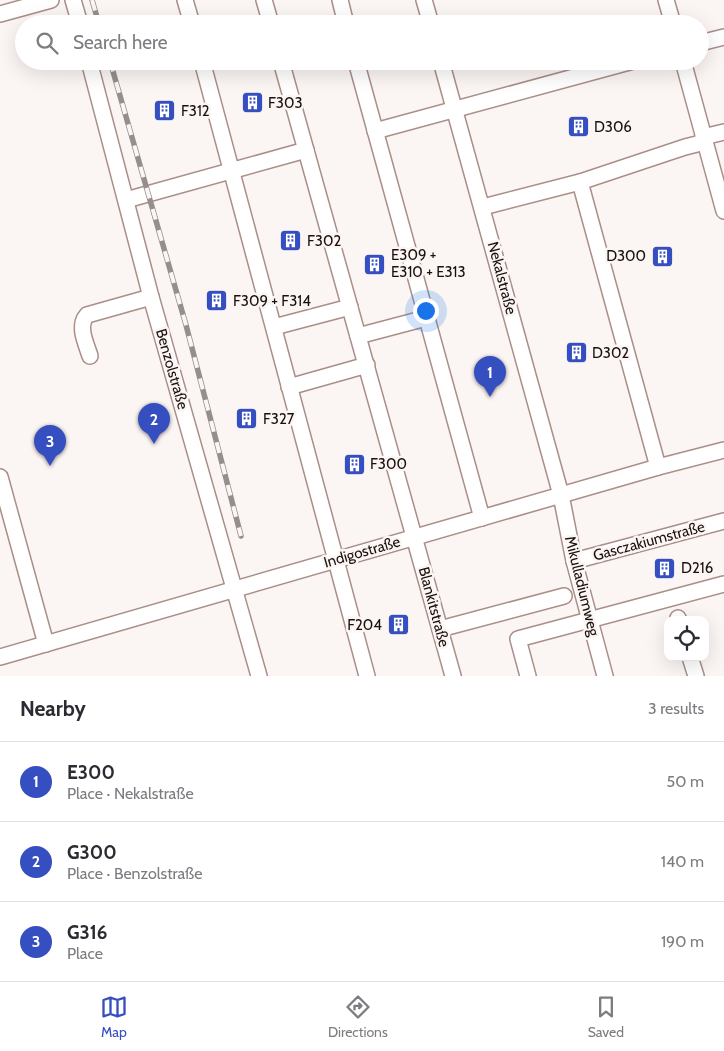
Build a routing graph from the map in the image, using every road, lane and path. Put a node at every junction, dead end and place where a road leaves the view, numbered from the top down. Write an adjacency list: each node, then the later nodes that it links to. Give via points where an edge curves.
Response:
1 (51, 0): 8 (street)
2 (73, 0): 9 (street)
3 (185, 0): 10 (street)
4 (264, 0): 11 (street)
5 (340, 0): 12 (street)
6 (424, 0): 13 (street)
7 (666, 0): 14 (street)
8 (0, 14)
9 (77, 15)
10 (189, 15)
11 (268, 15)
12 (344, 15)
13 (428, 15)
14 (670, 15)
15 (724, 37): 16 (street)
16 (709, 41)
17 (91, 70): 31 (street, Benzolstraße)
18 (204, 70): 29 (street)
19 (284, 70): 28 (street, Blankitstraße)
20 (358, 70): 25 (street)
21 (444, 70): 24 (street, Nekalstraße)
22 (600, 70): 24 (street)
23 (685, 70): 27 (street)
24 (455, 110): 25 (street); 32 (street, Nekalstraße)
25 (375, 131): 36 (street)
26 (724, 132): 27 (street)
27 (704, 140): 30 (street); 33 (street)
28 (306, 150): 29 (street); 35 (street, Blankitstraße)
29 (232, 171): 31 (street); 37 (street)
30 (580, 182): 32 (street); 43 (street)
31 (126, 200): 34 (street, Benzolstraße)
32 (483, 208): 45 (street, Nekalstraße)
33 (724, 211)
34 (151, 297): 39 (street, via 87,315 82,320 82,328); 52 (street, Benzolstraße)
35 (350, 307): 37 (street); 38 (street, Blankitstraße)
36 (426, 318): 38 (street); 46 (street)
37 (274, 327): 41 (street)
38 (358, 336): 40 (street, Blankitstraße)
39 (90, 356)
40 (367, 365): 41 (street); 48 (street, Blankitstraße)
41 (289, 387): 49 (street)
42 (724, 450): 43 (street, Indigostraße)
43 (658, 467): 45 (street, Indigostraße)
44 (0, 477): 56 (street)
45 (561, 495): 46 (street, Indigostraße); 50 (street, Mikulladiumweg)
46 (482, 518): 48 (street, Indigostraße)
47 (724, 520): 50 (street, Gasczakiumstraße)
48 (415, 537): 49 (street, Indigostraße); 55 (street, Blankitstraße)
49 (336, 560): 52 (street, Indigostraße); 60 (street)
50 (574, 561): 54 (street, Mikulladiumweg)
51 (724, 584): 54 (street)
52 (235, 589): 56 (street, Indigostraße); 59 (street, Benzolstraße)
53 (564, 596): 55 (street)
54 (590, 619): 62 (street, via 518,639); 63 (street, Mikulladiumweg)
55 (440, 629): 61 (street, Blankitstraße)
56 (46, 644): 57 (street, Indigostraße)
57 (0, 657)
58 (691, 661): 64 (street)
59 (259, 676)
60 (368, 676)
61 (453, 676)
62 (528, 676)
63 (605, 676)
64 (696, 676)

